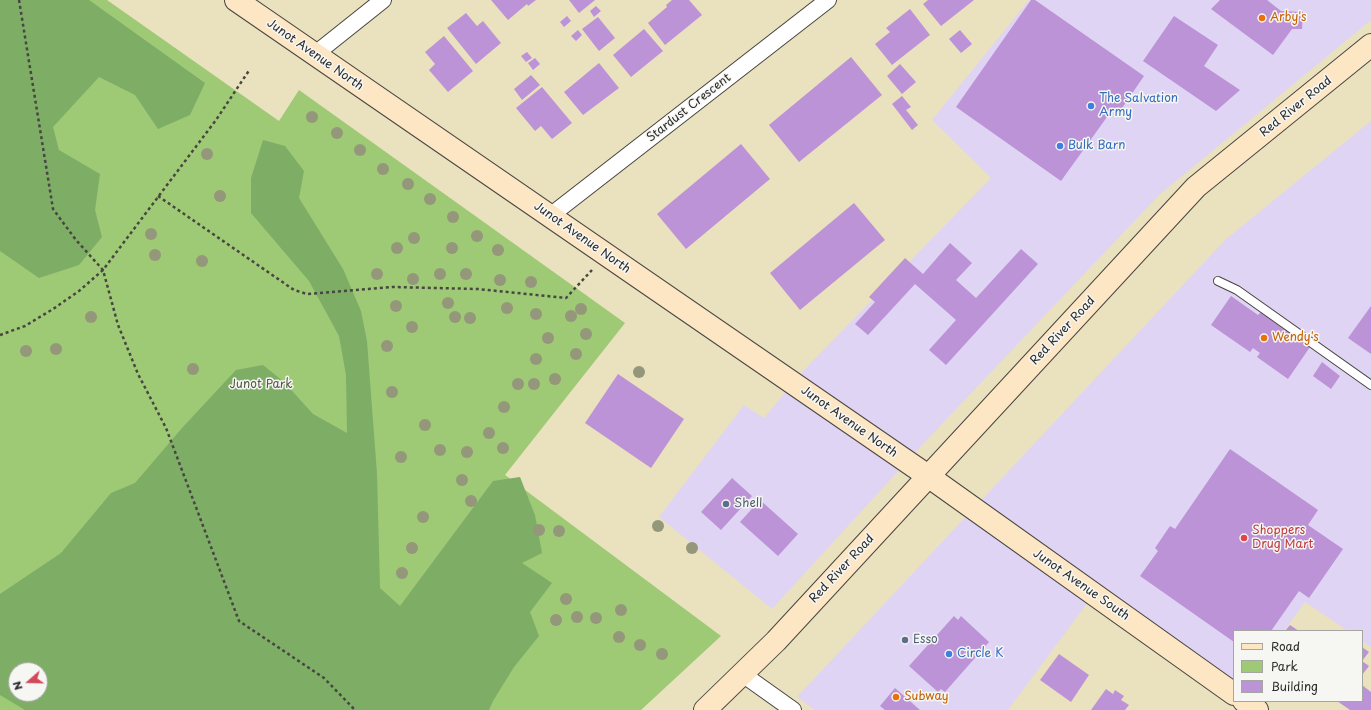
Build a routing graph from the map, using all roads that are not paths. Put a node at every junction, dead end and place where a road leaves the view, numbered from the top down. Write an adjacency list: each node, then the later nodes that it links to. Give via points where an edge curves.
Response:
1 (236, 0): 5 (main road, Junot Avenue North)
2 (383, 0): 5 (street)
3 (828, 0): 6 (street, Stardust Crescent)
4 (1371, 45): 9 (main road, Red River Road, via 1196,187)
5 (314, 55): 6 (main road, Junot Avenue North)
6 (550, 216): 9 (main road, Junot Avenue North)
7 (1218, 281): 8 (lane, via 1237,290)
8 (1371, 385)
9 (928, 476): 10 (main road, Red River Road); 12 (main road, Junot Avenue South)
10 (776, 641): 11 (main road); 14 (main road)
11 (748, 678): 15 (main road); 16 (street)
12 (1233, 693)
13 (1245, 702): 17 (main road)
14 (706, 710)
15 (723, 710)
16 (792, 710)
17 (1257, 710)

